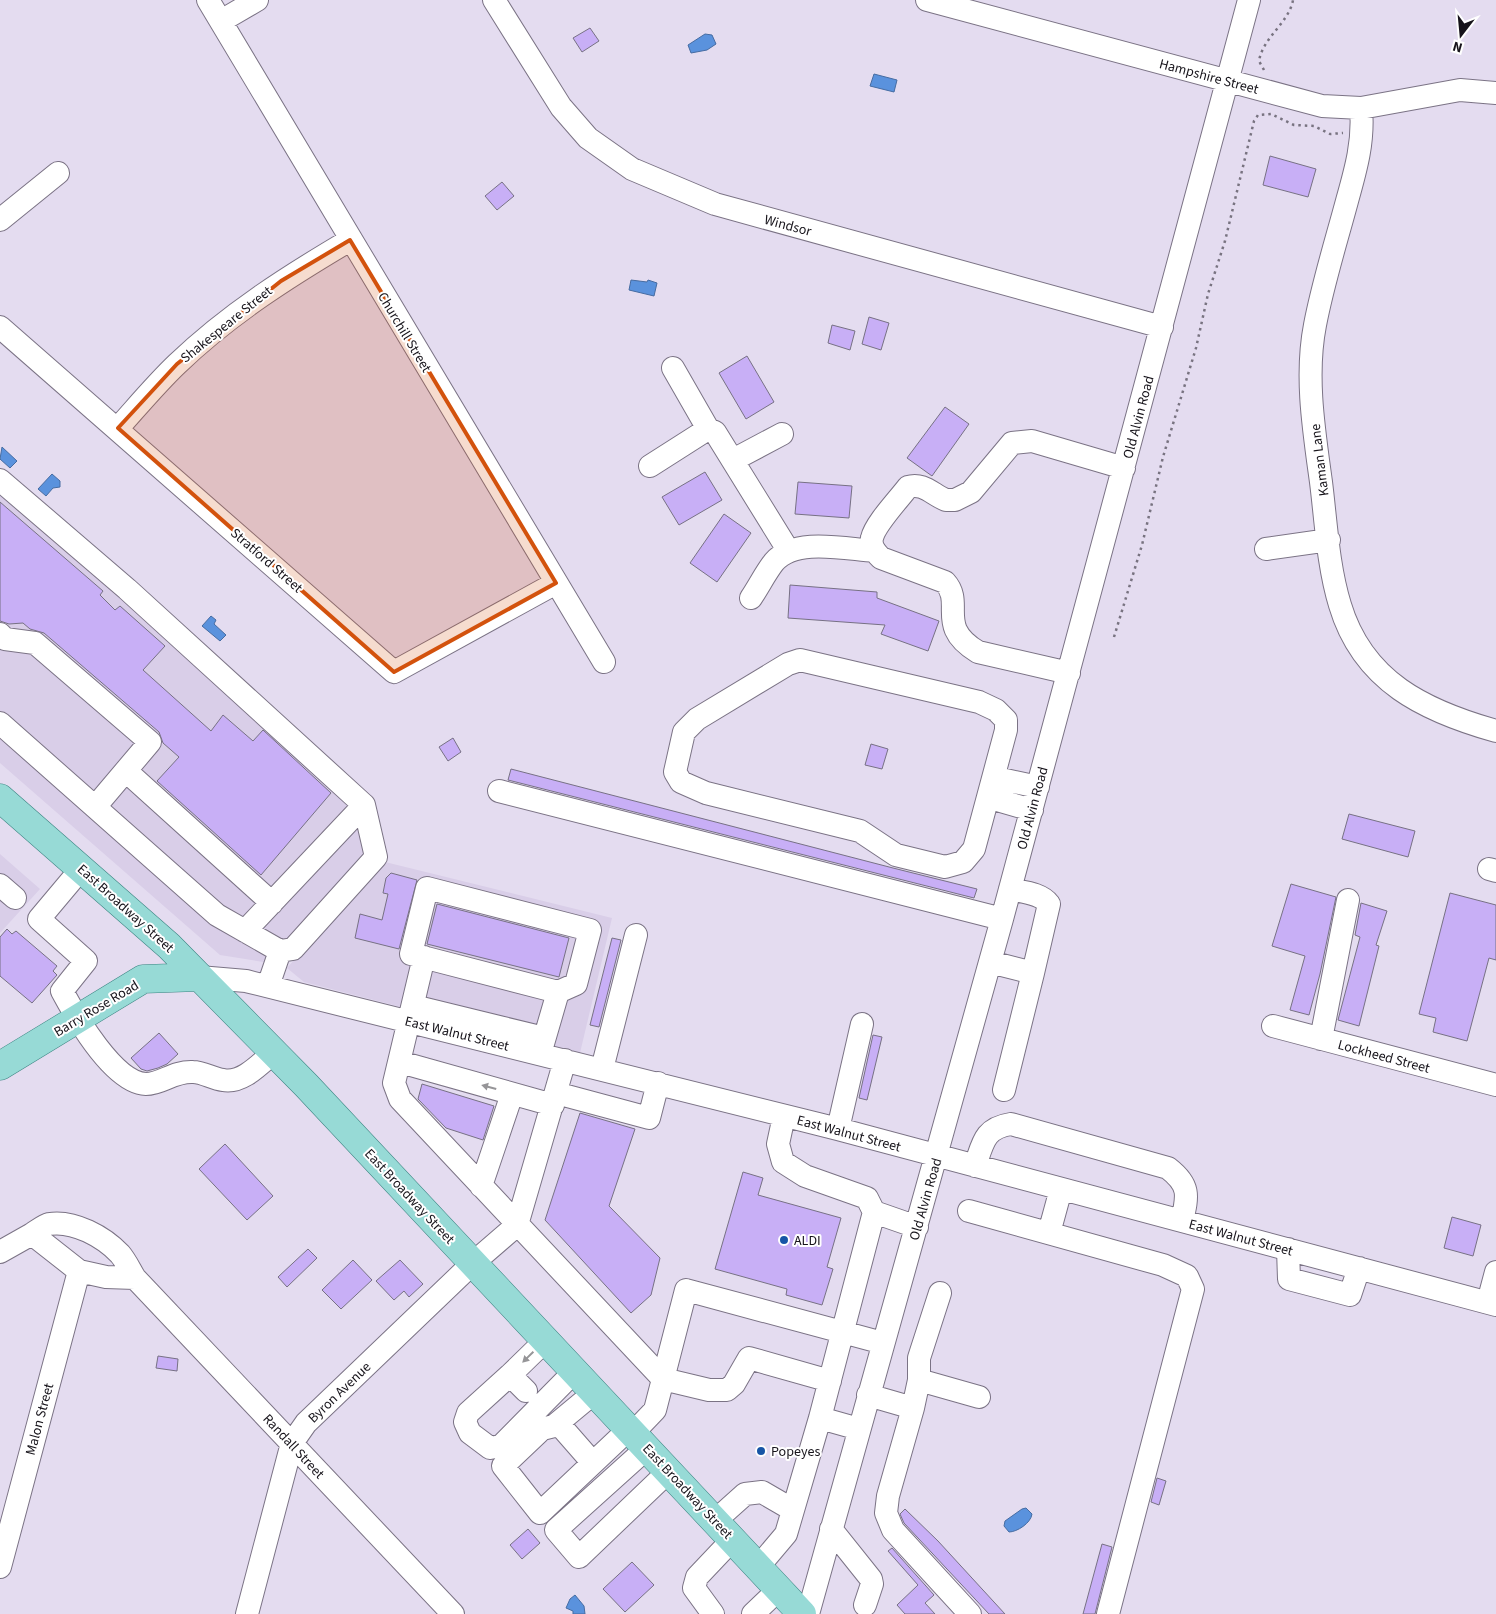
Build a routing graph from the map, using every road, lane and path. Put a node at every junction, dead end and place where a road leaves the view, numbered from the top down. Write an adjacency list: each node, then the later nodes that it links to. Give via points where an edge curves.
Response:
1 (208, 0): 7 (street, Churchill Street)
2 (257, 0): 7 (street)
3 (494, 0): 17 (street, Windsor, via 561,107 588,138 632,169 715,204)
4 (927, 0): 9 (street, Hampshire Street)
5 (1249, 0): 9 (street, Old Alvin Road)
6 (1292, 0): 8 (path, via 1285,17 1260,54 1259,61)
7 (221, 21): 15 (street, Churchill Street)
8 (1265, 71)
9 (1227, 81): 11 (street, Hampshire Street, via 1322,106); 17 (street, Old Alvin Road)
10 (1496, 93): 11 (street, Hampshire Street, via 1460,90)
11 (1361, 108): 12 (street, Kaman Lane)
12 (1362, 132): 26 (street, Kaman Lane, via 1312,345 1314,418); 32 (path, via 1330,134 1314,126 1289,123 1271,114 1258,115 1254,122 1196,348)
13 (58, 173): 14 (street)
14 (0, 220)
15 (350, 240): 19 (street, Shakespeare Street, via 240,310 177,364); 30 (street, Churchill Street)
16 (0, 327): 19 (street, Stratford Street)
17 (1162, 328): 24 (street, Old Alvin Road)
18 (673, 368): 20 (street)
19 (118, 428): 30 (street, Stratford Street, via 394,672)
20 (708, 429): 22 (street, via 715,432); 23 (street)
21 (782, 434): 22 (street)
22 (733, 460): 28 (street)
23 (650, 466)
24 (1124, 468): 29 (street, via 1032,441 1012,443 971,492 964,496 946,500 922,486 908,487 875,531 871,539); 35 (street, Old Alvin Road)
25 (0, 480): 43 (street, via 126,589)
26 (1329, 540): 27 (street); 37 (street, Kaman Lane, via 1340,606 1370,662 1417,702 1458,720)
27 (1266, 549)
28 (788, 550): 29 (street, via 803,547); 31 (street, via 775,562)
29 (874, 551): 35 (street, via 881,558 945,582 951,594 953,625 968,646 978,652)
30 (556, 583): 34 (street, Churchill Street)
31 (752, 598)
32 (1114, 637)
33 (2, 639): 38 (street, via 35,643 150,742)
34 (604, 662)
35 (1069, 674): 39 (street, Old Alvin Road)
36 (0, 723): 44 (street)
37 (1496, 731)
38 (126, 770): 44 (street); 49 (street)
39 (1038, 787): 40 (street, via 1001,778); 45 (street, Old Alvin Road)
40 (991, 789): 40 (street, via 1006,730 1006,720 996,710 979,702 800,660 788,664 697,720 684,732 675,772 680,782 706,793 860,831 896,856 945,867 963,862 974,849); 45 (street, via 997,800)
41 (499, 791): 50 (street)
42 (0, 798): 46 (main road, East Broadway Street)
43 (364, 805): 49 (street); 53 (street, via 376,857 294,949)
44 (95, 807): 51 (street, via 217,915)
45 (1032, 810): 47 (street, Old Alvin Road)
46 (81, 869): 57 (main road, East Broadway Street); 61 (street, via 39,918 86,961 62,991)
47 (1010, 889): 50 (street, Old Alvin Road); 56 (street, via 1046,899 1049,904)
48 (1348, 900): 64 (street)
49 (272, 903): 51 (street)
50 (1002, 919): 55 (street, Old Alvin Road)
51 (245, 931): 53 (street)
52 (636, 934): 70 (street)
53 (280, 951): 58 (street)
54 (424, 957): 59 (street); 59 (street, via 410,954 427,888 590,930 576,984); 60 (street)
55 (990, 962): 56 (street); 78 (street, Old Alvin Road)
56 (1033, 973): 73 (street)
57 (200, 976): 58 (street, East Walnut Street); 61 (main road, Barry Rose Road, via 143,978); 66 (main road, East Broadway Street)
58 (268, 986): 60 (street, East Walnut Street)
59 (558, 992): 65 (street)
60 (411, 1013): 65 (street, East Walnut Street); 68 (street)
61 (77, 1019): 66 (street, via 109,1060 129,1078 144,1084 184,1072 235,1081); 69 (main road, Barry Rose Road)
62 (862, 1024): 77 (street)
63 (1273, 1026): 64 (street, Lockheed Street)
64 (1320, 1039): 72 (street, Lockheed Street)
65 (542, 1046): 67 (street, East Walnut Street)
66 (274, 1052): 90 (main road, East Broadway Street)
67 (566, 1060): 70 (street, East Walnut Street); 75 (street)
68 (400, 1062): 74 (street, one-way to 68); 80 (street, via 394,1083 400,1099)
69 (0, 1066)
70 (602, 1069): 71 (street, East Walnut Street)
71 (658, 1083): 75 (street, via 648,1118); 76 (street, East Walnut Street)
72 (1496, 1085)
73 (1004, 1090)
74 (512, 1094): 75 (street); 80 (street)
75 (554, 1099): 85 (street)
76 (784, 1116): 77 (street, East Walnut Street); 83 (street, via 778,1144 783,1162 805,1176 867,1198)
77 (838, 1129): 78 (street, East Walnut Street)
78 (937, 1156): 79 (street, East Walnut Street); 86 (street, Old Alvin Road)
79 (975, 1166): 81 (street, East Walnut Street); 84 (street, via 985,1136 998,1126 1011,1124 1168,1168 1181,1178 1186,1190)
80 (481, 1186): 85 (street)
81 (1061, 1189): 84 (street, East Walnut Street); 87 (street)
82 (969, 1211): 87 (street)
83 (874, 1212): 86 (street); 96 (street)
84 (1182, 1221): 95 (street, East Walnut Street)
85 (517, 1225): 90 (street, Byron Avenue); 101 (street)
86 (917, 1227): 98 (street, Old Alvin Road)
87 (1049, 1233): 132 (street, via 1163,1265 1187,1276 1193,1289)
88 (32, 1234): 89 (street, Randall Street); 91 (street); 93 (street, Randall Street, via 48,1224 84,1230 104,1240 120,1255)
89 (0, 1252)
90 (474, 1263): 97 (main road, East Broadway Street); 113 (street, Byron Avenue, via 306,1423)
91 (79, 1271): 93 (street, via 106,1277); 122 (street, Malon Street)
92 (1496, 1272): 95 (street)
93 (135, 1278): 113 (street, Randall Street)
94 (940, 1293): 103 (street, via 919,1358)
95 (1492, 1304)
96 (843, 1332): 98 (street); 101 (street, via 686,1290); 102 (street)
97 (546, 1340): 99 (main road, East Broadway Street); 100 (street, one-way to 100)
98 (883, 1343): 106 (street, Old Alvin Road)
99 (575, 1371): 100 (street, via 501,1446 490,1448 470,1433 465,1422 468,1413); 105 (main road, East Broadway Street)
100 (510, 1375): 104 (street)
101 (663, 1379): 102 (street, via 709,1390 727,1390 749,1358); 112 (street, via 655,1410)
102 (830, 1380): 109 (street)
103 (920, 1380): 107 (street); 108 (street)
104 (526, 1391)
105 (595, 1392): 110 (street); 112 (main road, East Broadway Street)
106 (868, 1395): 108 (street); 111 (street, Old Alvin Road)
107 (978, 1397)
108 (913, 1408): 131 (street, via 886,1513 893,1530)
109 (820, 1418): 111 (street); 116 (street)
110 (558, 1423): 114 (street); 117 (street, via 542,1429 503,1466)
111 (859, 1430): 118 (street, Old Alvin Road)
112 (637, 1437): 114 (street); 115 (main road, East Broadway Street); 119 (street)
113 (292, 1443): 125 (street, Byron Avenue); 126 (street, Randall Street)
114 (594, 1463): 117 (street)
115 (669, 1471): 119 (street, via 578,1557); 120 (main road, East Broadway Street)
116 (793, 1510): 120 (street, via 762,1492 745,1494); 121 (street, via 786,1534)
117 (540, 1513): 119 (street)
118 (831, 1529): 124 (street, via 871,1579); 130 (street, Old Alvin Road)
119 (556, 1530)
120 (724, 1530): 121 (main road, East Broadway Street); 127 (street, via 694,1588)
121 (759, 1566): 123 (main road, East Broadway Street)
122 (0, 1567)
123 (779, 1589): 128 (street); 129 (main road, East Broadway Street)
124 (865, 1611)
125 (247, 1614)
126 (453, 1614)
127 (712, 1614)
128 (753, 1614)
129 (802, 1614)
130 (808, 1614)
131 (970, 1614)
132 (1108, 1614)

